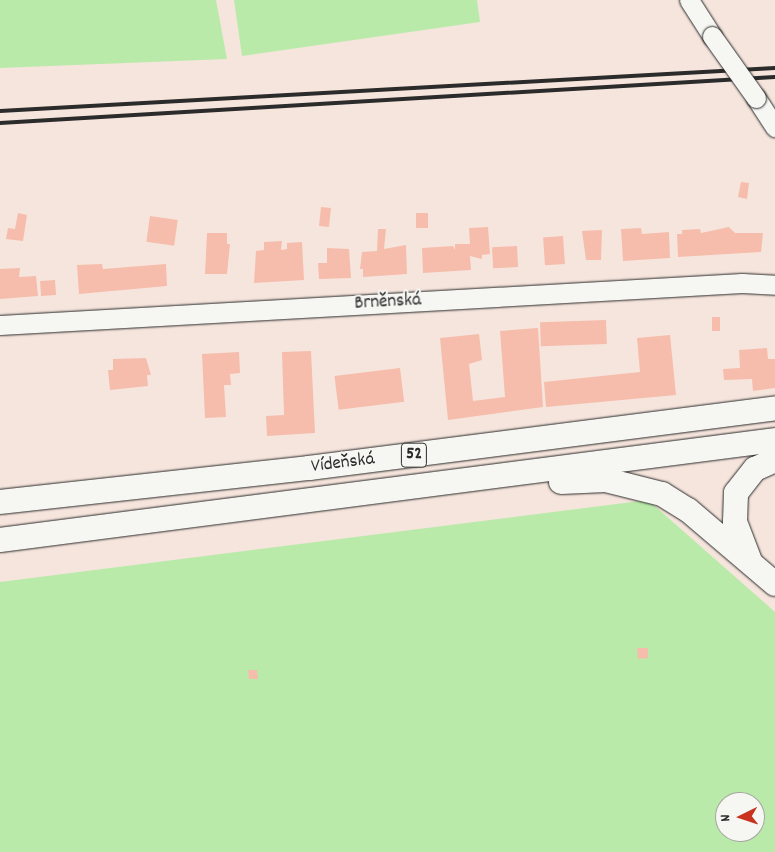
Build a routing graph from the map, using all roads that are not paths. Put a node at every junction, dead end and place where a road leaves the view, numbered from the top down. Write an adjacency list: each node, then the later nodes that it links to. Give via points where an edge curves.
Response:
1 (689, 0): 2 (street, bridge)
2 (775, 127)
3 (775, 286): 4 (street, Brněnská, via 732,284)
4 (0, 325)
5 (775, 408): 9 (highway, Vídeňská / 52, via 309,468)
6 (775, 440): 8 (highway, 52)
7 (775, 460): 11 (highway, via 750,473 736,493 735,522)
8 (476, 479): 10 (highway, Vídeňská / 52); 11 (highway, via 540,485 606,480 647,488 688,510)
9 (0, 502)
10 (0, 540)
11 (751, 563): 12 (highway)
12 (775, 584)

